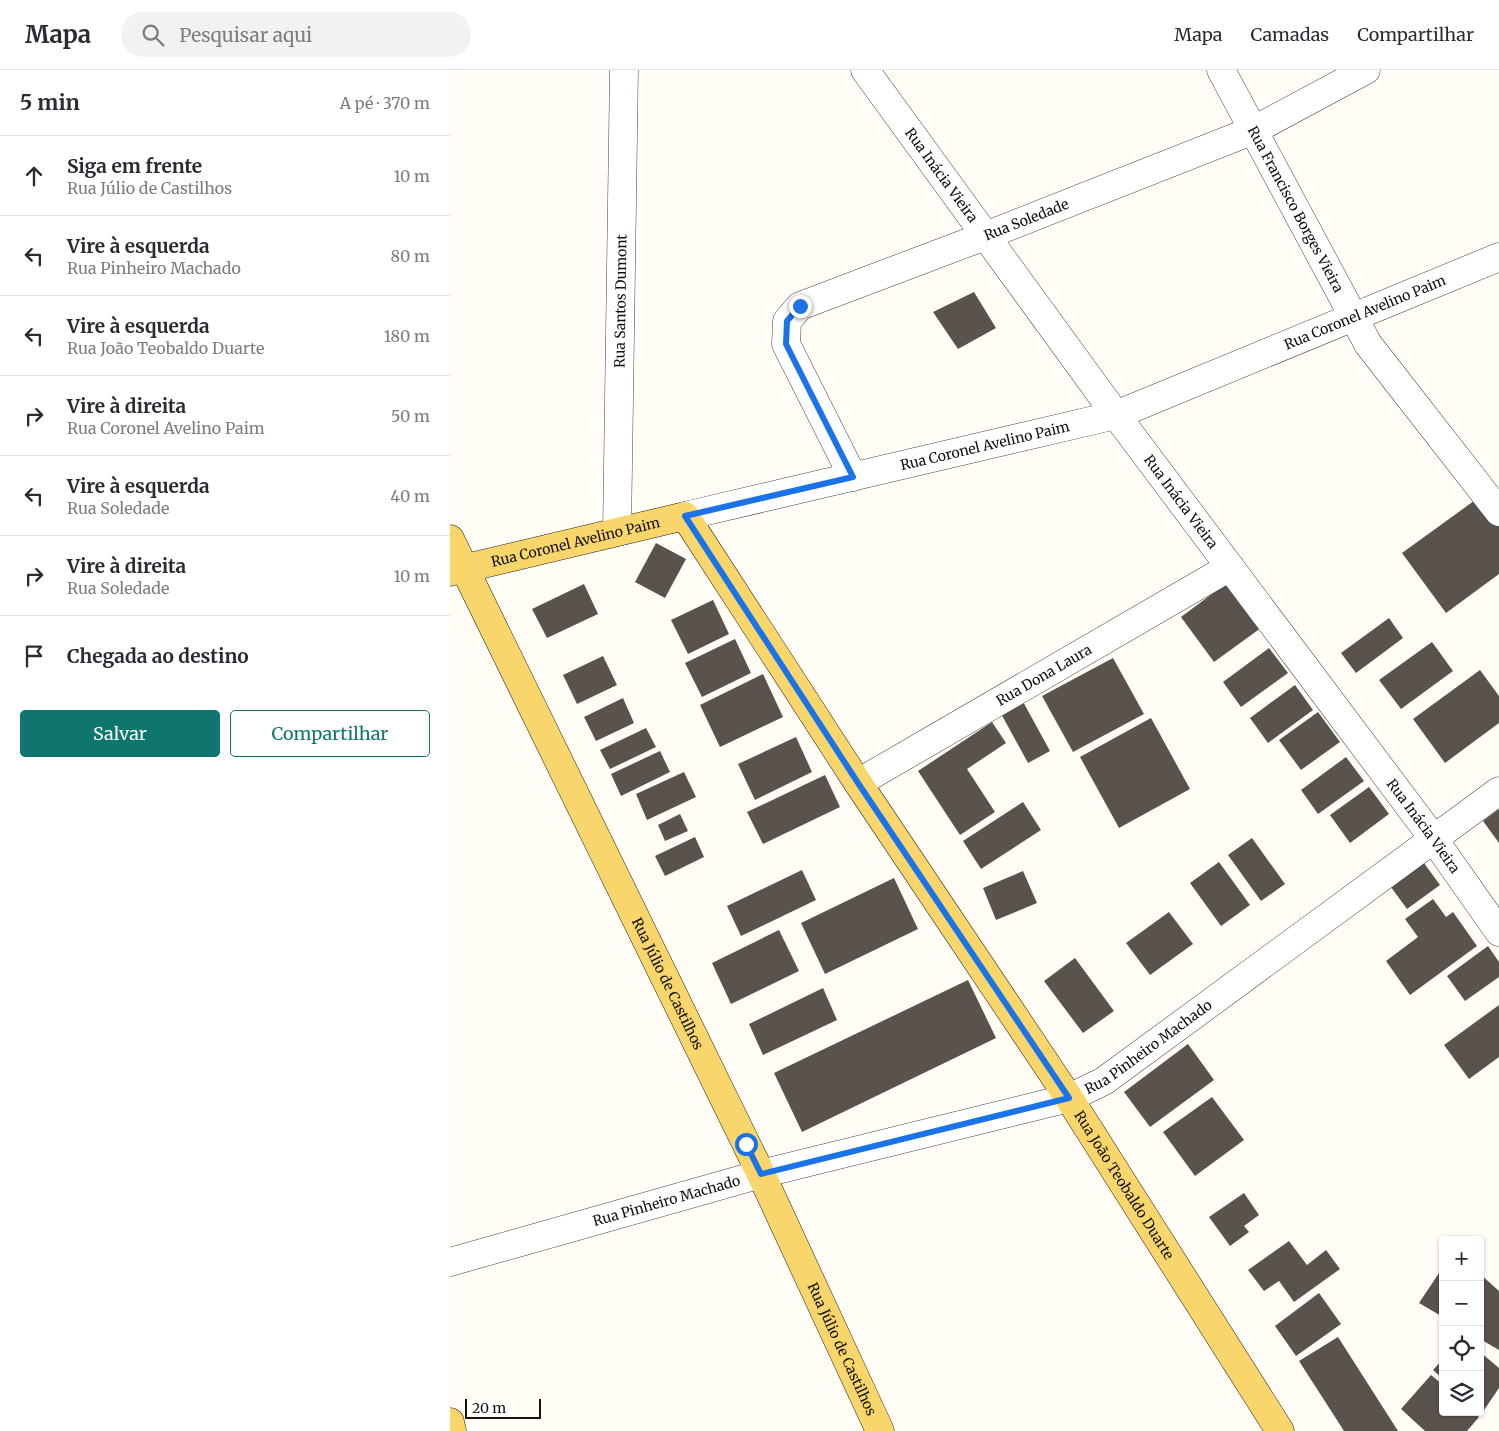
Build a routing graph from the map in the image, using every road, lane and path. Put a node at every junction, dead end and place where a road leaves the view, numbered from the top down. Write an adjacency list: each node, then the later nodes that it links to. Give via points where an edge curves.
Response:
1 (624, 70): 13 (street, Rua Santos Dumont)
2 (865, 70): 6 (street, Rua Inácia Vieira)
3 (1221, 70): 5 (street, Rua Francisco Borges Vieira)
4 (1366, 70): 5 (street, Rua Soledade)
5 (1254, 130): 6 (street, Rua Soledade); 8 (street, Rua Francisco Borges Vieira)
6 (985, 236): 9 (street, Rua Inácia Vieira); 10 (street, Rua Soledade, via 800,306 787,321 786,344)
7 (1499, 258): 8 (street, Rua Coronel Avelino Paim)
8 (1352, 318): 9 (street, Rua Coronel Avelino Paim); 11 (street, Rua Francisco Borges Vieira, via 1368,344)
9 (1116, 415): 10 (street, Rua Coronel Avelino Paim); 15 (street, Rua Inácia Vieira)
10 (853, 477): 12 (street, Rua Coronel Avelino Paim)
11 (1499, 512)
12 (685, 516): 13 (main road, Rua Coronel Avelino Paim); 17 (main road, Rua João Teobaldo Duarte)
13 (617, 532): 16 (main road, Rua Coronel Avelino Paim)
14 (450, 539): 16 (main road, Rua Júlio de Castilhos)
15 (1230, 567): 17 (street, Rua Dona Laura); 19 (street, Rua Inácia Vieira)
16 (457, 570): 22 (main road, Rua Júlio de Castilhos)
17 (858, 783): 21 (main road, Rua João Teobaldo Duarte)
18 (1499, 790): 19 (street, Rua Pinheiro Machado)
19 (1433, 838): 20 (street, Rua Inácia Vieira); 21 (street, Rua Pinheiro Machado, via 1104,1081)
20 (1499, 932)
21 (1069, 1098): 22 (street, Rua Pinheiro Machado); 27 (main road, Rua João Teobaldo Duarte)
22 (761, 1174): 23 (street, Rua Pinheiro Machado); 26 (main road, Rua Júlio de Castilhos)
23 (450, 1262)
24 (450, 1422): 25 (main road)
25 (452, 1431)
26 (880, 1431)
27 (1280, 1431)

